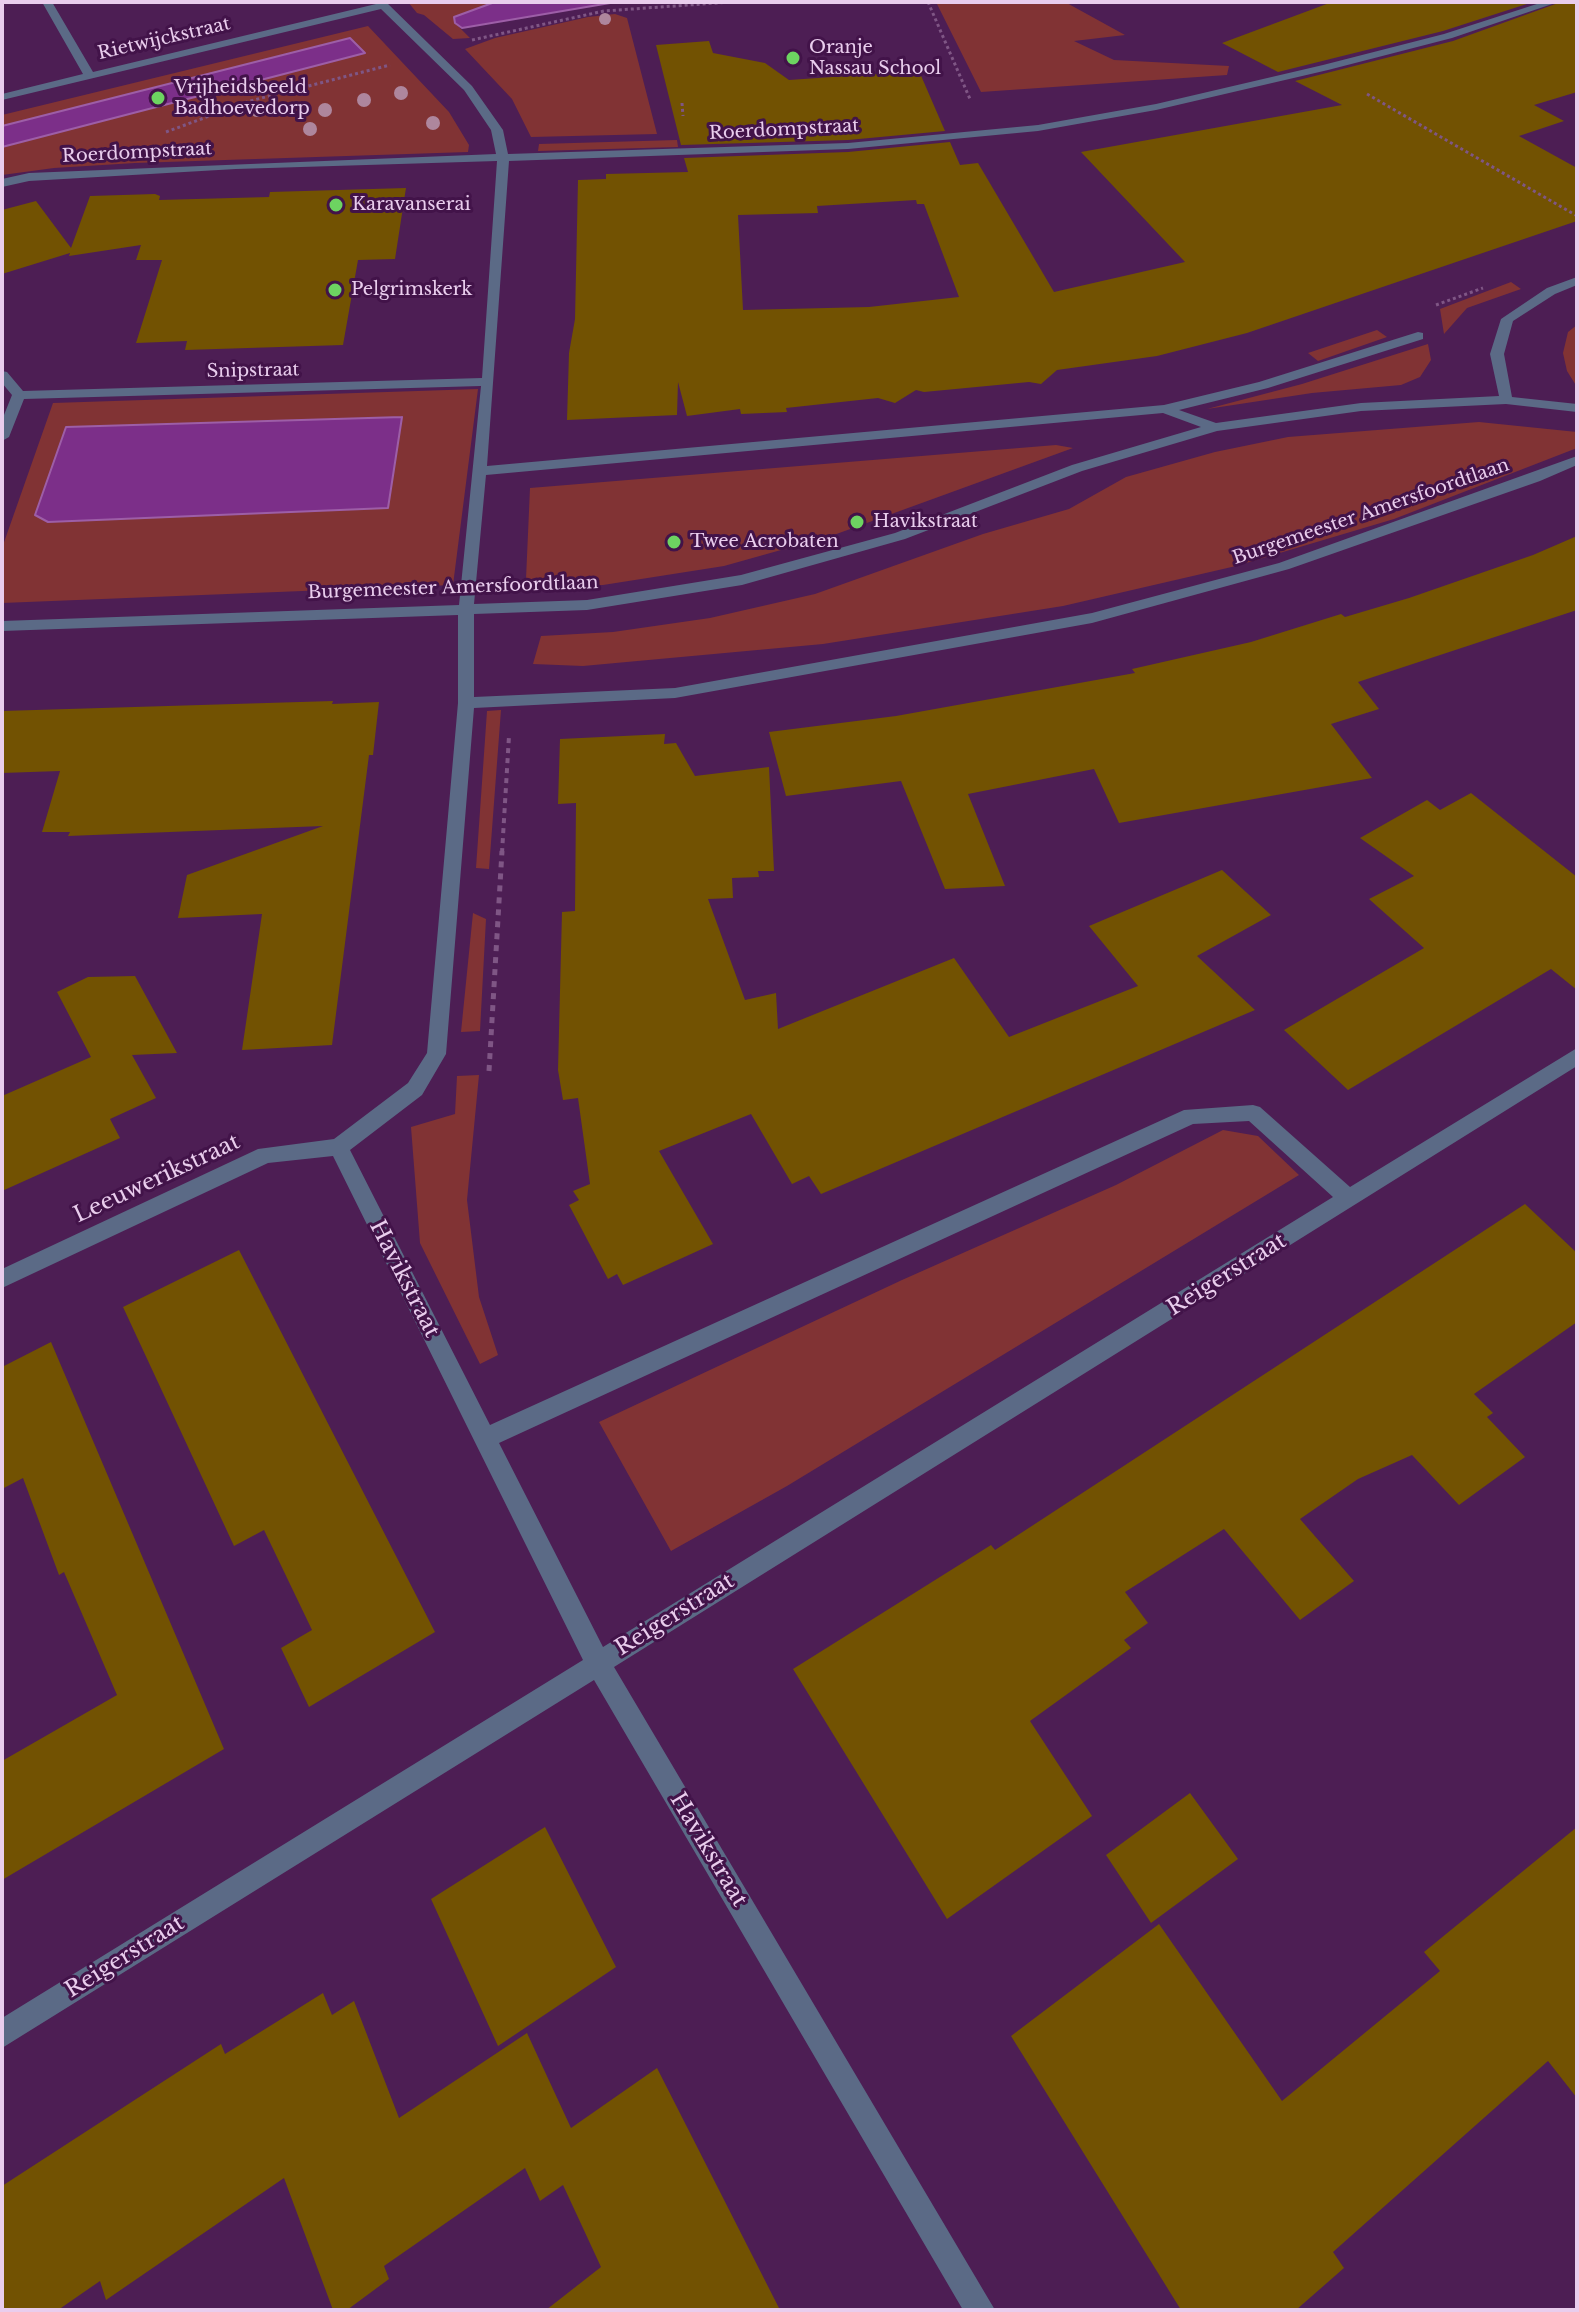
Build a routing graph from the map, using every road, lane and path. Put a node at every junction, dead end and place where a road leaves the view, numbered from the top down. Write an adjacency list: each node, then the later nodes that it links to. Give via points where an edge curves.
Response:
1 (47, 2): 8 (street)
2 (731, 2): 6 (path, via 604,11 453,44)
3 (928, 2): 10 (path)
4 (1553, 2): 7 (street, Roerdompstraat)
5 (381, 4): 6 (street); 8 (street, Rietwijckstraat)
6 (436, 54): 11 (path, via 250,101); 12 (street, via 497,130)
7 (1324, 68): 12 (street, Roerdompstraat, via 1038,128 848,146); 14 (path)
8 (89, 75): 9 (street, Rietwijckstraat)
9 (2, 97)
10 (973, 106)
11 (161, 134)
12 (503, 159): 13 (street, Roerdompstraat, via 236,166 29,177); 18 (street)
13 (2, 183)
14 (1577, 216)
15 (1577, 281): 20 (street, via 1507,319 1497,354)
16 (1418, 336): 22 (street, via 1263,385)
17 (2, 375): 19 (street)
18 (488, 382): 19 (street, Snipstraat); 26 (street)
19 (19, 395): 24 (street)
20 (1506, 400): 21 (street, Burgemeester Amersfoordtlaan); 23 (street, Burgemeester Amersfoordtlaan, via 1361,407)
21 (1577, 408)
22 (1164, 409): 23 (street, Burgemeester Amersfoordtlaan); 26 (street, Burgemeester Amersfoordtlaan)
23 (1215, 427): 27 (street, Burgemeester Amersfoordtlaan, via 1077,468 900,536 742,580 587,605)
24 (2, 437)
25 (1577, 460): 29 (street, Burgemeester Amersfoordtlaan, via 1284,566 1092,618 675,693)
26 (478, 471): 27 (street)
27 (466, 607): 28 (street, Burgemeester Amersfoordtlaan); 30 (street)
28 (2, 626)
29 (511, 701): 30 (street, Burgemeester Amersfoordtlaan); 32 (path)
30 (466, 703): 33 (street, via 436,1054 415,1089)
31 (1577, 1056): 34 (street, Reigerstraat)
32 (489, 1071)
33 (339, 1147): 35 (street, Leeuwerikstraat, via 265,1155); 36 (street, Havikstraat)
34 (1350, 1199): 36 (street, via 1253,1113 1191,1116); 37 (street, Reigerstraat)
35 (2, 1279)
36 (486, 1438): 37 (street, Havikstraat)
37 (598, 1663): 38 (street, Reigerstraat); 39 (street, Havikstraat)
38 (2, 2034)
39 (980, 2310)

